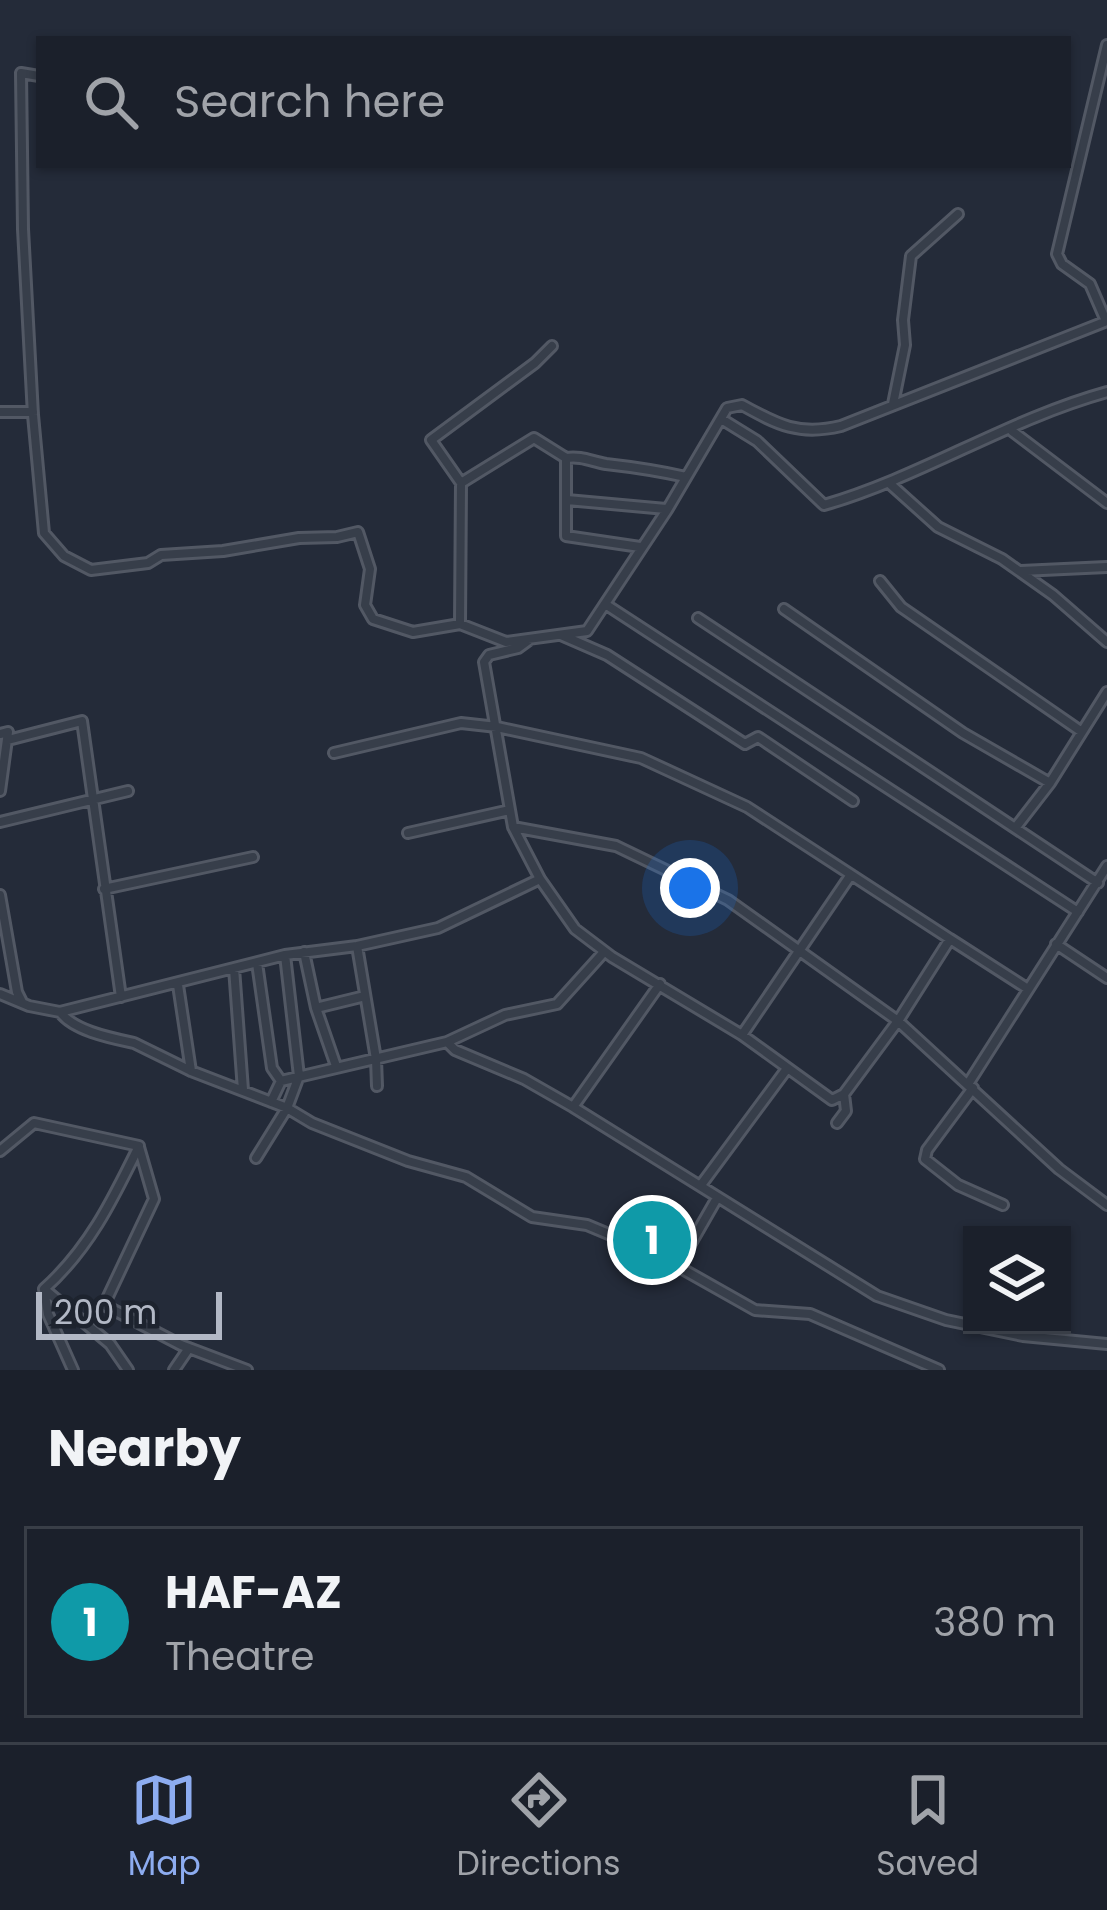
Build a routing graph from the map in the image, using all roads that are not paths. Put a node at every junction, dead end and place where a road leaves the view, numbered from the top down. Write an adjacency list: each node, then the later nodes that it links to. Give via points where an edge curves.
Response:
1 (1107, 46): 4 (street, via 1057,254 1090,284)
2 (36, 76): 9 (street, via 20,74)
3 (958, 214): 7 (street, via 911,256)
4 (1107, 321): 7 (street)
5 (552, 346): 15 (street, via 432,438)
6 (1107, 392): 11 (street)
7 (893, 404): 10 (street, via 812,433 742,405 727,408)
8 (0, 412): 9 (street)
9 (33, 412): 26 (street, via 44,533 91,570 358,532 374,575 365,605 373,619 413,632)
10 (723, 420): 13 (street); 14 (street, via 757,441 824,506)
11 (1011, 430): 14 (street); 17 (street)
12 (566, 458): 13 (street); 15 (street, via 534,438); 16 (street)
13 (686, 477): 18 (street)
14 (889, 482): 21 (street, via 938,527)
15 (461, 483): 26 (street)
16 (567, 500): 18 (street); 19 (street, via 566,536)
17 (1107, 503)
18 (667, 510): 19 (street)
19 (640, 547): 23 (street)
20 (1107, 567): 21 (street)
21 (1020, 571): 29 (street)
22 (880, 581): 32 (street, via 915,618)
23 (605, 604): 27 (street, via 587,631); 52 (street)
24 (784, 609): 35 (street, via 963,734)
25 (698, 618): 43 (street)
26 (460, 624): 28 (street, via 495,640)
27 (560, 635): 28 (street); 39 (street, via 607,655 745,744 758,737)
28 (530, 639): 31 (street, via 486,658)
29 (1107, 642)
30 (1107, 692): 32 (street)
31 (497, 727): 34 (street, via 461,723); 40 (street); 47 (street, via 641,758 747,807)
32 (1082, 732): 35 (street)
33 (4, 737): 36 (street); 38 (street, via 82,722)
34 (334, 752)
35 (1050, 783): 43 (street)
36 (0, 791)
37 (128, 791): 38 (street)
38 (95, 800): 41 (street); 50 (street)
39 (854, 801)
40 (511, 810): 42 (street); 44 (street)
41 (0, 822)
42 (513, 826): 48 (street); 56 (street, via 643,857)
43 (1016, 827): 49 (street)
44 (408, 832)
45 (254, 857): 50 (street)
46 (1107, 866): 49 (street)
47 (850, 876): 53 (street); 56 (street)
48 (540, 880): 55 (street, via 438,928); 58 (street, via 575,929)
49 (1097, 883): 52 (street)
50 (104, 889): 68 (street)
51 (0, 895): 69 (street, via 18,1000)
52 (1078, 912): 54 (street)
53 (950, 939): 65 (street); 72 (street)
54 (1056, 944): 62 (street); 65 (street)
55 (357, 946): 57 (street); 67 (street)
56 (800, 949): 72 (street); 73 (street)
57 (304, 952): 59 (street); 70 (street)
58 (604, 952): 63 (street); 74 (street, via 557,1004 505,1015)
59 (285, 955): 60 (street); 79 (street)
60 (257, 963): 61 (street); 80 (street, via 272,1068)
61 (234, 968): 64 (street); 83 (street)
62 (1106, 974)
63 (660, 984): 73 (street); 86 (street)
64 (178, 985): 68 (street); 78 (street)
65 (1028, 989): 82 (street)
66 (0, 994): 69 (street)
67 (364, 996): 70 (street); 75 (street)
68 (122, 997): 71 (street)
69 (29, 1006): 71 (street)
70 (316, 1008): 76 (street)
71 (60, 1012): 78 (street)
72 (898, 1021): 82 (street); 84 (street)
73 (742, 1035): 77 (street)
74 (447, 1042): 75 (street); 86 (street)
75 (376, 1059): 76 (street); 81 (street)
76 (336, 1066): 79 (street)
77 (786, 1070): 84 (street, via 832,1100); 92 (street)
78 (191, 1071): 83 (street)
79 (299, 1076): 80 (street); 87 (street)
80 (281, 1081): 85 (street)
81 (377, 1086)
82 (971, 1086): 94 (street, via 926,1159); 95 (street)
83 (244, 1090): 85 (street)
84 (844, 1094): 88 (street)
85 (271, 1102): 87 (street)
86 (573, 1107): 92 (street)
87 (287, 1108): 91 (street); 96 (street, via 466,1178 532,1217 587,1225)
88 (837, 1123)
89 (139, 1147): 90 (street, via 34,1123); 97 (street, via 100,1224); 99 (street, via 154,1199 104,1305)
90 (0, 1151)
91 (256, 1159)
92 (701, 1185): 93 (street)
93 (717, 1198): 96 (street); 98 (street, via 877,1296 946,1320)
94 (1003, 1205)
95 (1107, 1205)
96 (678, 1266): 104 (street, via 755,1310 810,1314)
97 (44, 1289): 100 (street); 101 (street, via 110,1344)
98 (1107, 1344)
99 (189, 1348): 102 (street); 103 (street)
100 (73, 1370)
101 (128, 1370)
102 (174, 1370)
103 (248, 1370)
104 (939, 1370)

